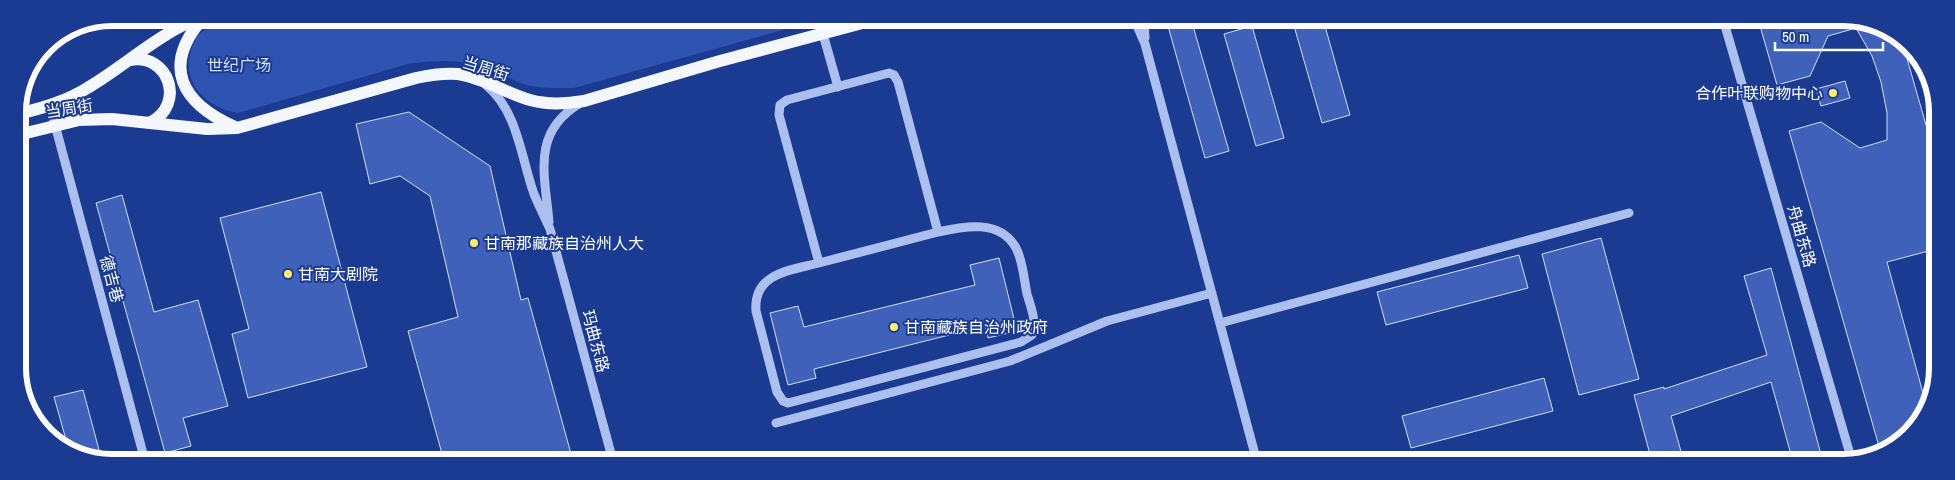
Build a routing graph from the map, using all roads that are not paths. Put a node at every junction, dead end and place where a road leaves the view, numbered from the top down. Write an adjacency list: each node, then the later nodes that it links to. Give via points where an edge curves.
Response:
1 (181, 26): 9 (main road, 当周街)
2 (196, 26): 17 (main road, via 182,52 180,70 185,88 204,111)
3 (852, 26): 7 (main road, 当周街)
4 (1137, 26): 8 (street)
5 (1144, 26): 8 (street)
6 (1725, 26): 29 (street, 舟曲东路)
7 (823, 34): 11 (street); 12 (main road, 当周街)
8 (1144, 44): 23 (street)
9 (129, 60): 13 (main road, 当周街, via 88,88); 15 (main road, via 150,60 165,75 169,105 164,114)
10 (478, 79): 12 (main road, 当周街, via 538,102 564,104); 17 (main road, 当周街, via 448,74 416,78); 20 (street, via 507,111 534,194)
11 (838, 86): 21 (street, via 889,73 896,78); 22 (street, via 787,100 779,110)
12 (584, 101): 20 (street, via 567,111 557,122 546,144 542,165)
13 (50, 106): 14 (main road, 当周街); 16 (street, 德吉巷)
14 (26, 112)
15 (151, 122): 16 (main road, 当周街, via 79,120); 17 (main road, 当周街, via 207,129)
16 (55, 125): 18 (main road, 当周街); 26 (street, 德吉巷)
17 (237, 128)
18 (26, 133)
19 (1629, 213): 24 (street)
20 (550, 230): 27 (street, 玛曲东路)
21 (938, 232): 22 (street); 22 (street, via 981,226 1000,233 1012,243 1018,254 1034,322 1032,335 1021,342 783,401 777,392 756,311 756,297 764,282 772,276)
22 (819, 263)
23 (1212, 293): 24 (street); 25 (street, via 1107,322 1010,361)
24 (1220, 323): 28 (street)
25 (776, 423)
26 (143, 454)
27 (611, 454)
28 (1255, 454)
29 (1850, 454)

